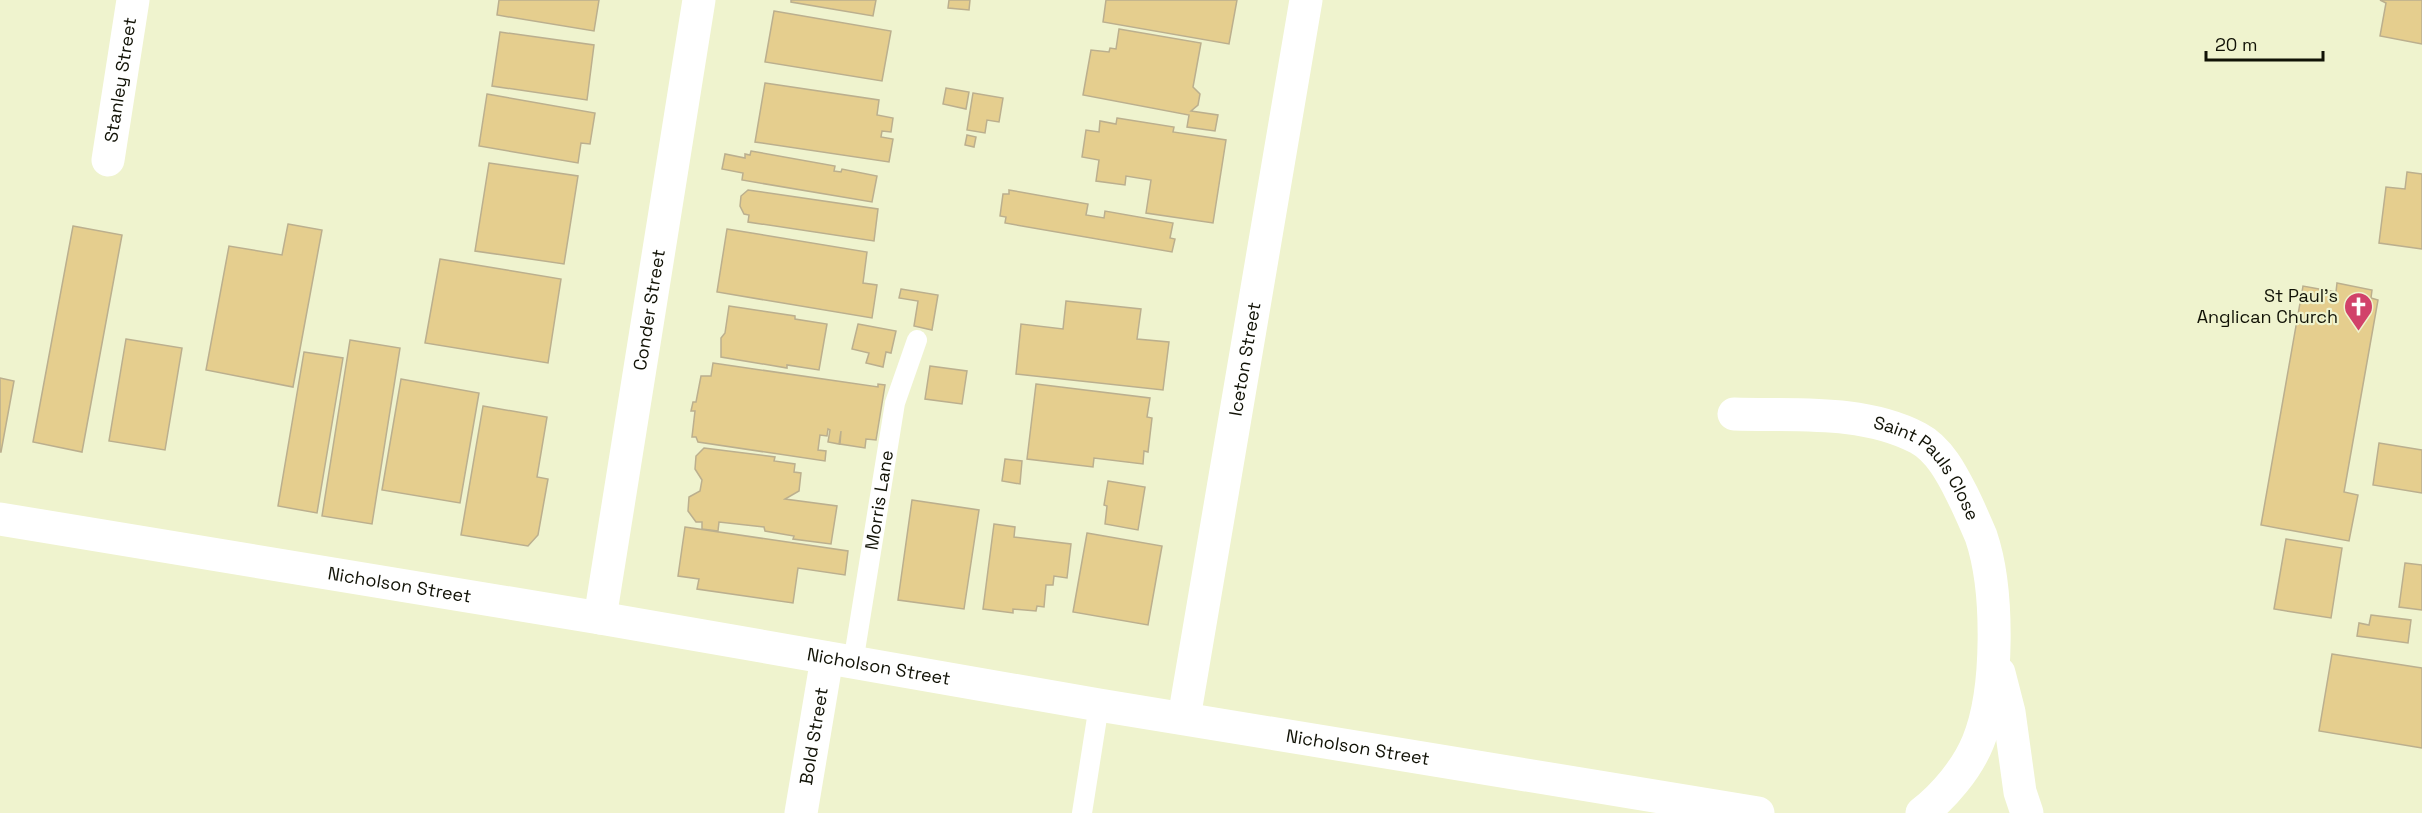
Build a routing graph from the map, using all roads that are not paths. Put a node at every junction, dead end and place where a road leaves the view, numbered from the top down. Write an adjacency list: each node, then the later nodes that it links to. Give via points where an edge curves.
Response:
1 (133, 0): 4 (street, Stanley Street)
2 (699, 0): 8 (street, Conder Street)
3 (1306, 0): 12 (street, Iceton Street)
4 (108, 160)
5 (917, 340): 10 (lane, Morris Lane, via 895,403)
6 (1734, 414): 9 (street, Saint Pauls Close, via 1845,417 1919,439 1939,457 1953,476 1981,537 1989,568)
7 (0, 519): 8 (street, Nicholson Street)
8 (600, 618): 10 (street, Nicholson Street)
9 (1995, 657): 16 (street, Saint Pauls Close, via 1978,743 1939,799); 17 (street, Saint Pauls Close)
10 (840, 660): 11 (street, Nicholson Street); 13 (street, Bold Street)
11 (1099, 705): 12 (street, Nicholson Street); 14 (lane)
12 (1184, 718): 15 (street, Nicholson Street)
13 (801, 813)
14 (1082, 813)
15 (1758, 813)
16 (1922, 813)
17 (2027, 813)

